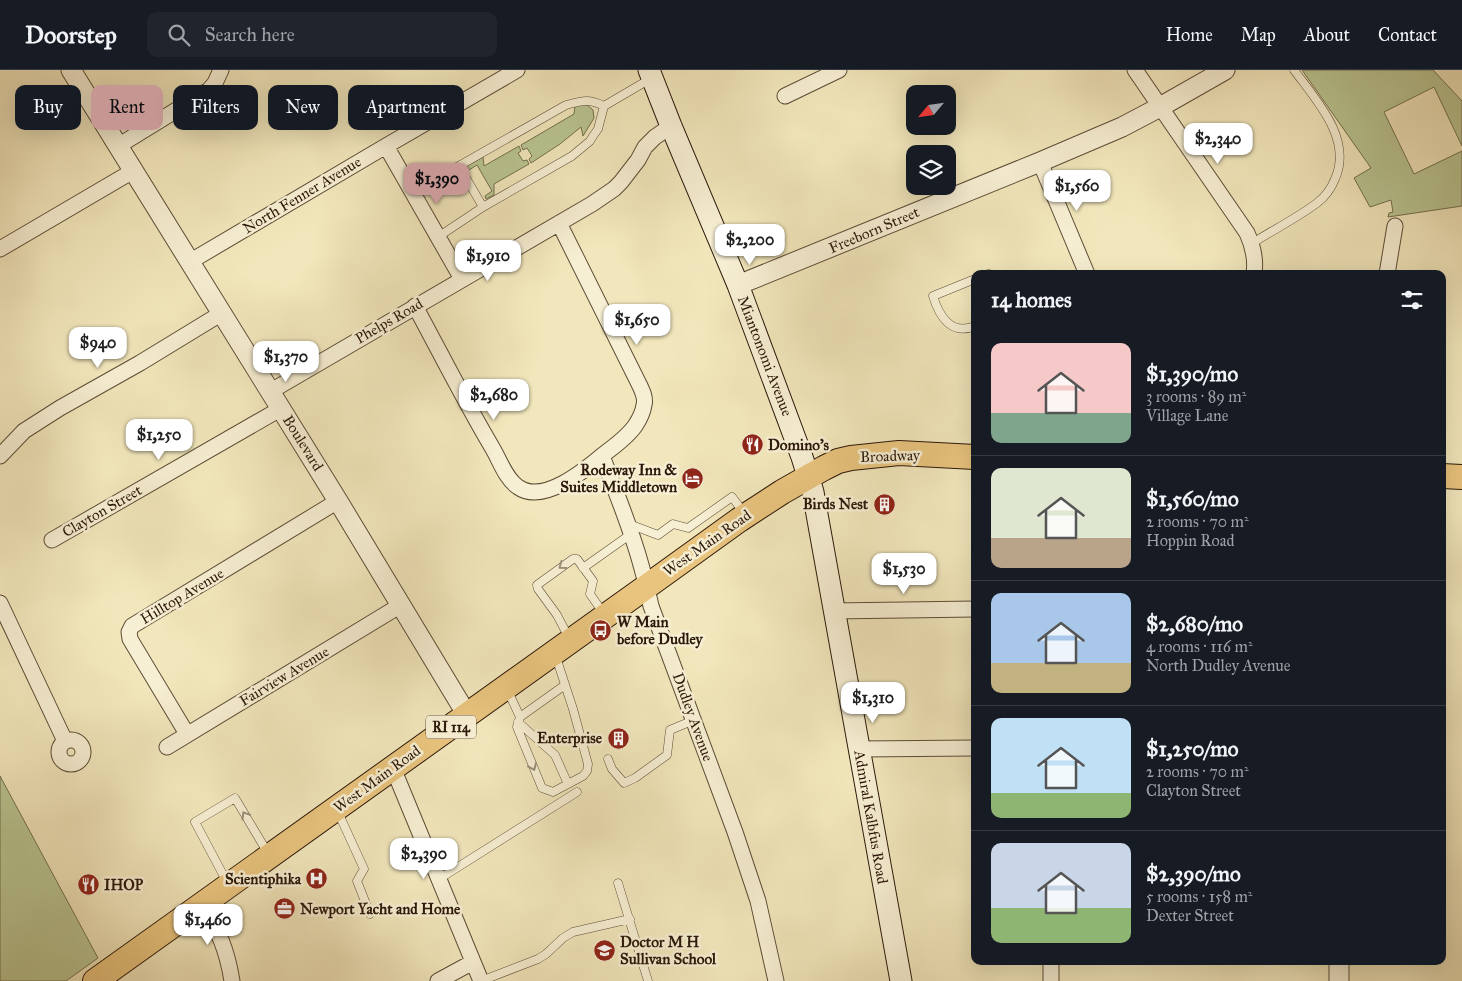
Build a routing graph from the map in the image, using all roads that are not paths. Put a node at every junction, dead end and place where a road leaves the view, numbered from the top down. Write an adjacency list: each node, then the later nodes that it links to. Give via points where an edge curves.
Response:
1 (72, 70): 13 (street, Boulevard)
2 (221, 70): 13 (street, via 209,90)
3 (517, 70): 14 (street, North Fenner Avenue)
4 (839, 70): 9 (street)
5 (1135, 70): 11 (street)
6 (1225, 70): 11 (street, Freeborn Street)
7 (1294, 70): 23 (lane, via 1328,117 1340,155 1338,172 1330,190 1318,203)
8 (650, 74): 10 (lane); 12 (main road, Miantonomi Avenue)
9 (785, 96)
10 (604, 106): 16 (lane, via 582,100 566,106); 19 (lane, via 598,128 590,141 572,156)
11 (1160, 107): 15 (street, Freeborn Street); 23 (street, via 1247,233)
12 (671, 126): 20 (street, Phelps Road, via 645,146 614,189); 31 (main road, Miantonomi Avenue)
13 (118, 146): 17 (street, Boulevard)
14 (386, 146): 18 (street); 25 (street, North Fenner Avenue)
15 (1040, 162): 26 (street); 31 (street, Freeborn Street)
16 (459, 166): 18 (lane); 19 (lane)
17 (133, 170): 24 (street); 25 (street, Boulevard)
18 (413, 192): 22 (street)
19 (483, 207): 22 (lane)
20 (559, 223): 29 (street, Phelps Road); 38 (street, via 645,400 636,425)
21 (1395, 226): 28 (street)
22 (438, 237): 29 (street)
23 (1251, 244): 27 (street)
24 (0, 249)
25 (191, 261): 33 (street, Boulevard)
26 (1085, 270)
27 (1255, 270)
28 (1388, 270)
29 (462, 279): 32 (street, Phelps Road)
30 (971, 281): 34 (lane, via 933,296 945,321 962,328)
31 (738, 285): 40 (main road, Miantonomi Avenue)
32 (415, 306): 35 (street, Phelps Road); 38 (street, via 487,439 517,486 533,492 550,489)
33 (222, 313): 35 (street, Boulevard); 37 (street, via 39,421 24,431)
34 (971, 327)
35 (271, 391): 36 (street, Boulevard)
36 (282, 408): 43 (street, Boulevard); 46 (street, Clayton Street)
37 (0, 456)
38 (602, 456): 44 (street, Dudley Avenue)
39 (971, 457): 40 (main road, Broadway, via 871,455 838,462)
40 (808, 476): 45 (main road, West Main Road / RI 114, via 746,515); 52 (main road, Admiral Kalbfus Road)
41 (1446, 476): 42 (main road)
42 (1462, 477)
43 (338, 501): 50 (street, Boulevard); 61 (street, Hilltop Avenue, via 132,626 130,639)
44 (629, 529): 45 (lane, via 658,536 673,524); 47 (lane); 48 (street, Dudley Avenue)
45 (700, 535): 48 (main road, West Main Road / RI 114)
46 (52, 540)
47 (583, 568): 53 (lane, via 593,581 590,594); 55 (lane, one-way to 55, via 573,559 537,585 564,630)
48 (646, 586): 53 (main road, West Main Road / RI 114); 60 (street, Dudley Avenue)
49 (0, 603): 54 (street)
50 (401, 606): 58 (street, Boulevard); 61 (street, Fairview Avenue)
51 (971, 609): 52 (street)
52 (833, 611): 65 (main road, Admiral Kalbfus Road)
53 (605, 615): 55 (main road, West Main Road / RI 114)
54 (4, 621): 62 (street)
55 (562, 647): 56 (lane); 57 (main road, West Main Road / RI 114)
56 (565, 685): 59 (lane); 68 (lane, via 588,764 583,776)
57 (507, 687): 58 (main road, West Main Road / RI 114); 59 (lane)
58 (467, 715): 67 (main road, West Main Road / RI 114)
59 (519, 719): 68 (lane, via 555,755); 68 (lane, one-way to 68, via 516,727 542,788 553,792)
60 (694, 720): 66 (lane, via 670,730 667,755 631,780 624,782); 86 (street, Dudley Avenue, via 758,901)
61 (187, 734): 63 (street, Fairview Avenue)
62 (66, 741)
63 (167, 747)
64 (971, 748): 65 (street)
65 (859, 749): 87 (main road, Admiral Kalbfus Road)
66 (608, 759)
67 (393, 768): 70 (main road, West Main Road / RI 114); 72 (street)
68 (568, 784)
69 (577, 792): 72 (lane)
70 (336, 809): 71 (main road, West Main Road / RI 114); 76 (lane, via 364,869 357,881)
71 (270, 856): 74 (main road, West Main Road / RI 114); 74 (lane, one-way to 74, via 234,798 195,822)
72 (439, 878): 78 (street)
73 (618, 883): 77 (lane)
74 (229, 885): 75 (main road, West Main Road / RI 114)
75 (202, 905): 81 (main road, West Main Road / RI 114); 82 (street, via 221,937)
76 (370, 914)
77 (630, 919): 84 (lane, via 573,932 538,959); 85 (lane)
78 (474, 962): 83 (street); 84 (street)
79 (1051, 965): 88 (street)
80 (1339, 965): 89 (street)
81 (95, 981)
82 (232, 981)
83 (438, 981)
84 (481, 981)
85 (648, 981)
86 (776, 981)
87 (901, 981)
88 (1051, 981)
89 (1339, 981)

